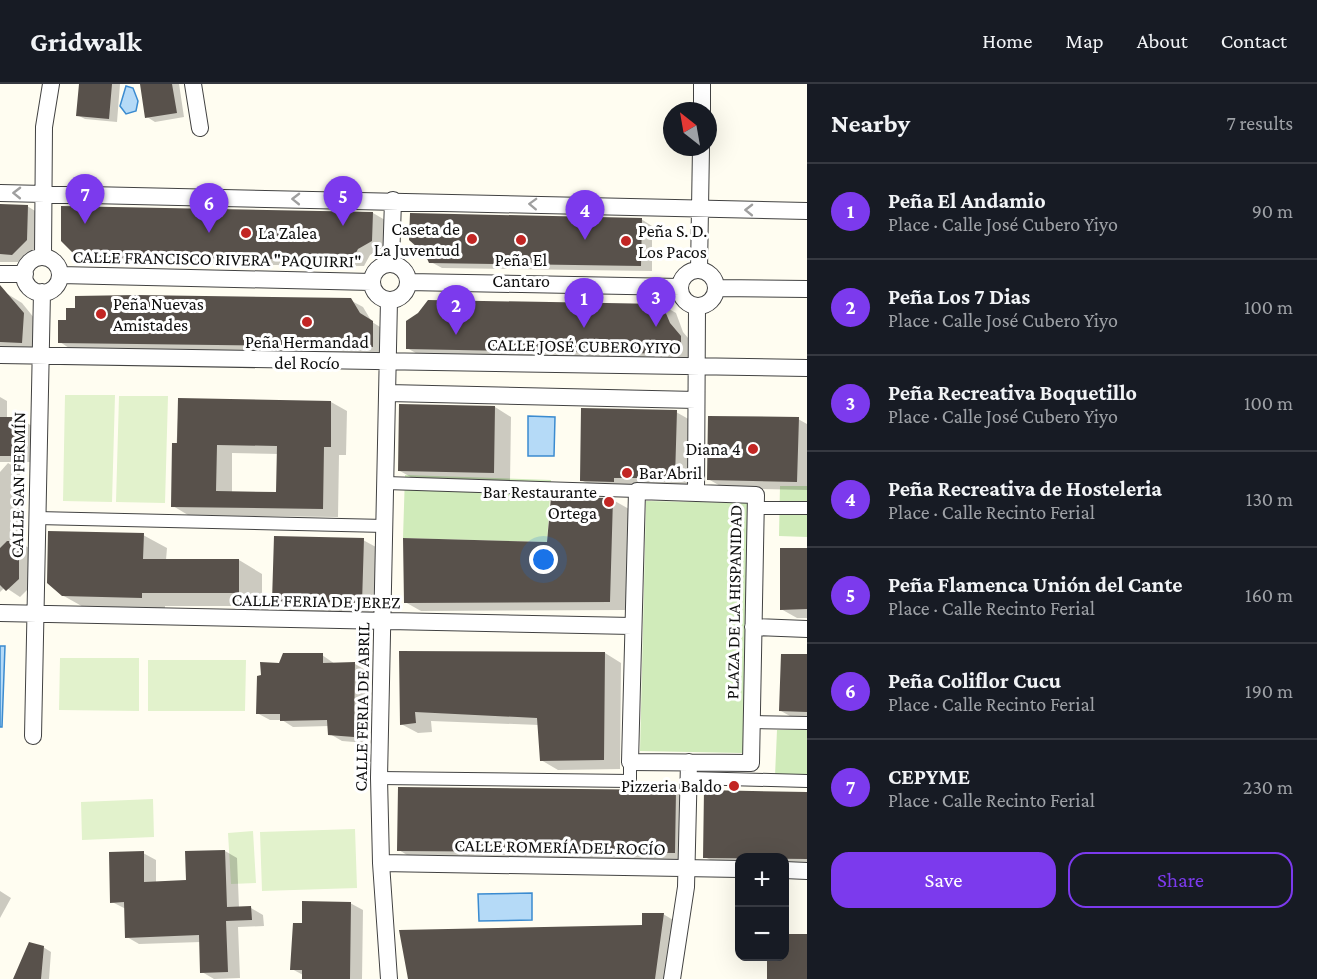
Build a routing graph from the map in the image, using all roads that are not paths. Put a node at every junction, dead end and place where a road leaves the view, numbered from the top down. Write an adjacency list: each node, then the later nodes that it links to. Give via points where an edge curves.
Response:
1 (51, 84): 8 (street, via 44,127)
2 (193, 84): 5 (street)
3 (702, 84): 4 (street)
4 (702, 102)
5 (200, 128)
6 (701, 156): 10 (street)
7 (0, 192): 8 (street, one-way to 7)
8 (44, 194): 9 (street, one-way to 8); 12 (street)
9 (393, 200): 10 (street, one-way to 9); 13 (street)
10 (700, 209): 11 (street, one-way to 10); 14 (street)
11 (807, 211)
12 (43, 257): 16 (street, via 28,264); 17 (street, via 57,264)
13 (391, 264): 18 (street, via 376,271); 19 (street, via 405,272)
14 (699, 270): 20 (street, via 688,273); 21 (street, via 713,278)
15 (0, 274): 16 (street)
16 (25, 274): 23 (street, via 31,289)
17 (60, 275): 18 (street, CALLE FRANCISCO RIVERA "PAQUIRRI"); 23 (street, via 57,285)
18 (372, 282): 24 (street, via 375,292)
19 (408, 282): 20 (street); 24 (street, via 400,297)
20 (680, 287): 25 (street, via 683,298)
21 (716, 288): 22 (street); 25 (street, via 708,303)
22 (807, 289)
23 (42, 292): 27 (street, CALLE SAN FERMÍN)
24 (389, 300): 28 (street, CALLE FERIA DE ABRIL)
25 (697, 306): 29 (street)
26 (0, 355): 27 (street, CALLE JOSÉ CUBERO YIYO)
27 (40, 357): 28 (street, CALLE JOSÉ CUBERO YIYO); 38 (street, CALLE SAN FERMÍN)
28 (388, 363): 29 (street, CALLE JOSÉ CUBERO YIYO); 31 (street, CALLE FERIA DE ABRIL)
29 (696, 367): 30 (street, CALLE JOSÉ CUBERO YIYO); 32 (street)
30 (807, 368)
31 (388, 393): 32 (street); 33 (street, CALLE FERIA DE ABRIL)
32 (696, 400): 35 (street)
33 (386, 483): 34 (street); 39 (street, CALLE FERIA DE ABRIL)
34 (637, 491): 35 (street, PLAZA DE LA HISPANIDAD); 43 (street)
35 (696, 493): 36 (street, PLAZA DE LA HISPANIDAD, via 756,495)
36 (756, 508): 37 (street); 44 (street, PLAZA DE LA HISPANIDAD)
37 (807, 508)
38 (37, 518): 39 (street); 41 (street, CALLE SAN FERMÍN)
39 (385, 526): 42 (street, CALLE FERIA DE ABRIL)
40 (0, 614): 41 (street, CALLE FERIA DE JEREZ)
41 (34, 614): 42 (street, CALLE FERIA DE JEREZ); 48 (street, CALLE SAN FERMÍN)
42 (383, 622): 43 (street, CALLE FERIA DE JEREZ); 51 (street, CALLE FERIA DE ABRIL)
43 (632, 626): 49 (street)
44 (753, 627): 45 (street); 46 (street, PLAZA DE LA HISPANIDAD)
45 (807, 629)
46 (751, 722): 47 (street); 50 (street, PLAZA DE LA HISPANIDAD, via 751,763)
47 (807, 723)
48 (33, 736)
49 (630, 762): 50 (street, PLAZA DE LA HISPANIDAD); 51 (street, via 630,781)
50 (689, 770): 52 (street); 54 (street)
51 (379, 778): 53 (street, CALLE FERIA DE ABRIL)
52 (807, 781)
53 (381, 863): 54 (street, CALLE ROMERÍA DEL ROCÍO); 58 (street, CALLE FERIA DE ABRIL)
54 (687, 868): 55 (street, CALLE ROMERÍA DEL ROCÍO); 59 (street)
55 (735, 869)
56 (789, 870): 57 (street)
57 (807, 871)
58 (389, 979)
59 (672, 979)

